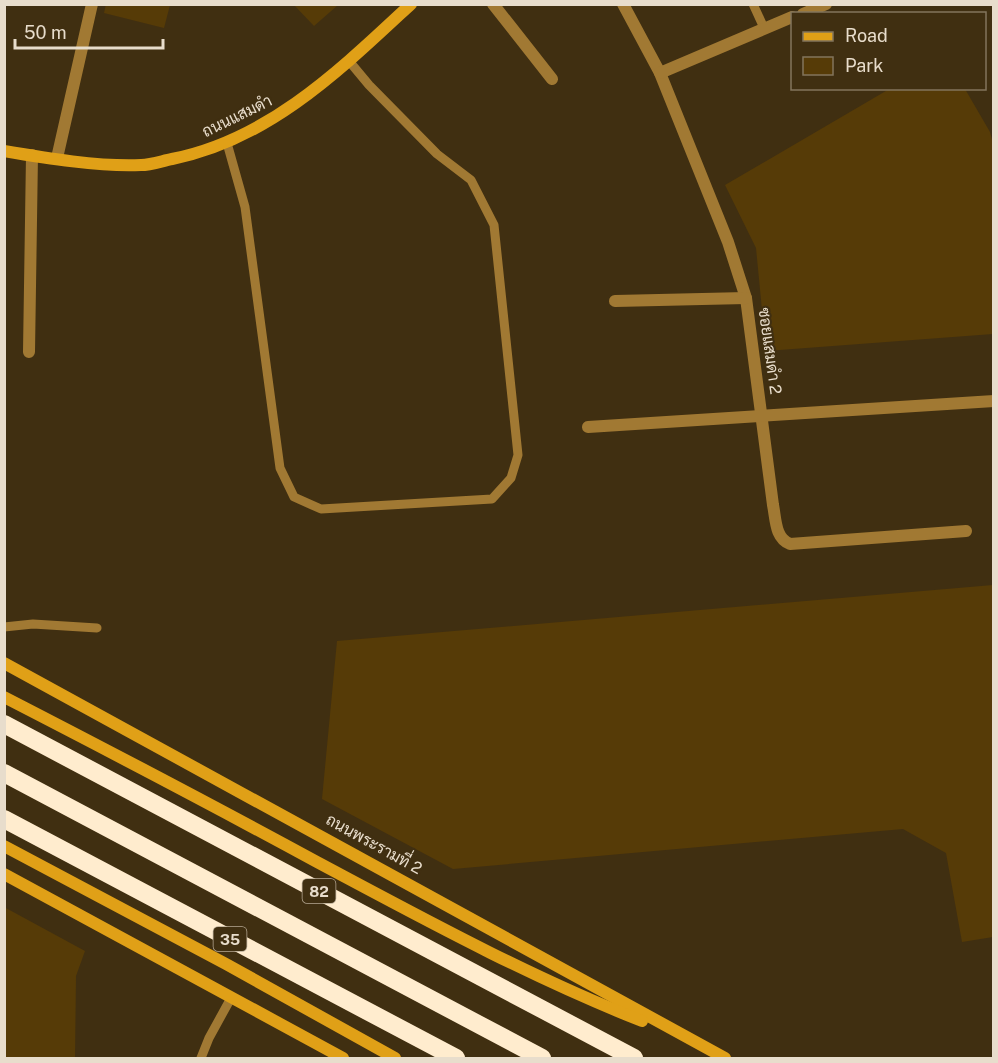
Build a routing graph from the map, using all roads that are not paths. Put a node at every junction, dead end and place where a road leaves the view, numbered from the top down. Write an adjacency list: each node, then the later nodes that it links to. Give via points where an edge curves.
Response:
1 (92, 4): 16 (street)
2 (411, 4): 10 (main road, ถนนแสมดำ)
3 (493, 4): 12 (street)
4 (623, 4): 11 (street, ซอยแสมดำ 2)
5 (753, 4): 9 (lane)
6 (826, 4): 7 (street)
7 (808, 12)
8 (791, 17): 9 (street)
9 (764, 28): 11 (street)
10 (350, 61): 13 (main road, ถนนแสมดำ, via 294,106); 13 (lane, via 437,154 471,180 494,225 518,455 512,478 492,499 321,509 294,496 280,468 245,207)
11 (660, 73): 17 (street, ซอยแสมดำ 2, via 728,242)
12 (552, 79)
13 (227, 143): 16 (main road, ถนนแสมดำ, via 194,155 143,165)
14 (4, 151): 15 (main road, ถนนแสมดำ)
15 (32, 155): 16 (main road, ถนนแสมดำ); 19 (street)
16 (57, 158)
17 (746, 298): 18 (street); 21 (street, ซอยแสมดำ 2)
18 (615, 301)
19 (29, 352)
20 (993, 401): 21 (street)
21 (762, 415): 22 (street); 23 (street, ซอยแสมดำ 2, via 773,505 783,541 790,544)
22 (588, 427)
23 (966, 531)
24 (4, 627): 25 (lane, via 33,624)
25 (97, 628)
26 (4, 663): 35 (main road, ถนนพระรามที่ 2)
27 (4, 697): 35 (main road, via 456,936 605,1007)
28 (4, 724): 42 (highway, 82)
29 (4, 733): 41 (highway)
30 (4, 773): 40 (highway)
31 (4, 819): 39 (highway, 35)
32 (4, 846): 38 (main road)
33 (4, 874): 34 (main road)
34 (231, 998): 36 (lane); 37 (main road)
35 (691, 1041): 43 (main road, ถนนพระรามที่ 2)
36 (201, 1059)
37 (343, 1059)
38 (395, 1059)
39 (456, 1059)
40 (542, 1059)
41 (621, 1059)
42 (634, 1059)
43 (725, 1059)

